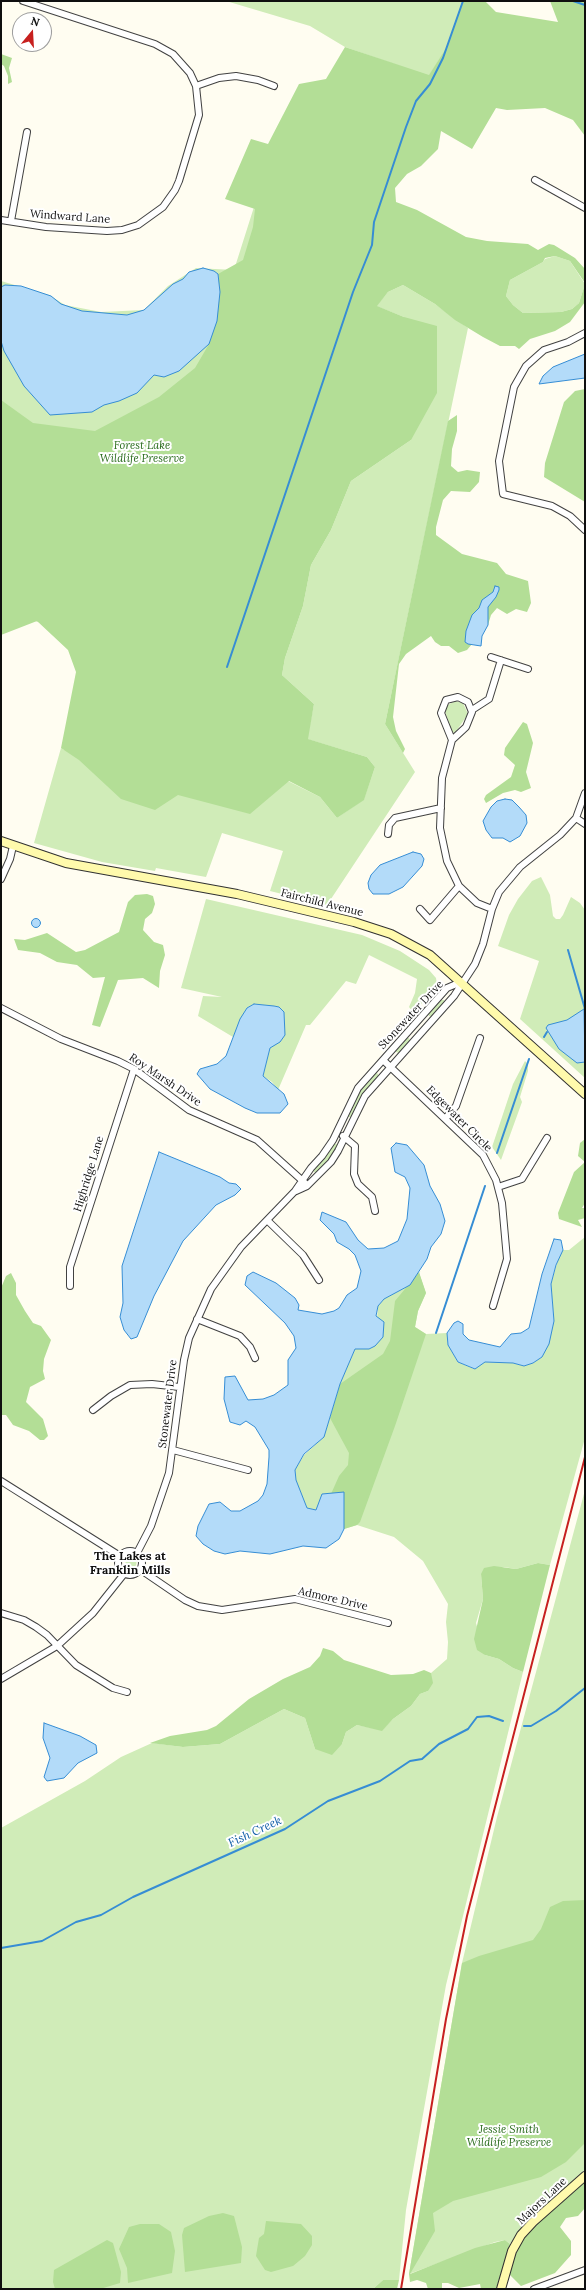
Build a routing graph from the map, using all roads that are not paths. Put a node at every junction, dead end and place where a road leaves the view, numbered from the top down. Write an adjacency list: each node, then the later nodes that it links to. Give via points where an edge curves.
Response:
1 (23, 1): 2 (street, Windward Lane, via 162,47 179,58)
2 (196, 86): 3 (street, via 219,78 236,76); 8 (street, Windward Lane, via 198,122 179,181 163,207 130,228 107,231)
3 (274, 86)
4 (27, 132): 8 (street)
5 (535, 180): 6 (street)
6 (585, 208)
7 (1, 220): 8 (street, Windward Lane)
8 (11, 222)
9 (585, 333): 10 (street, via 544,350 526,366 514,387 499,461 503,494 552,506 570,516)
10 (585, 530)
11 (491, 657): 12 (street)
12 (501, 660): 13 (street); 14 (street, via 489,699)
13 (528, 669)
14 (472, 710): 15 (street, via 469,722); 15 (street, via 464,698 446,700 441,713)
15 (452, 740): 17 (street, via 442,778)
16 (585, 793): 18 (street)
17 (441, 808): 20 (street, via 395,818 389,825); 24 (street, via 440,827 447,861)
18 (576, 818): 19 (street); 26 (street, via 560,835 520,867 500,892)
19 (585, 824)
20 (388, 834)
21 (1, 842): 22 (main road, Fairchild Avenue)
22 (13, 846): 23 (street); 27 (main road, Fairchild Avenue, via 78,865 231,892 354,922 391,934 422,949)
23 (1, 879)
24 (459, 886): 25 (street, via 430,920); 26 (street, via 477,903)
25 (420, 909)
26 (492, 909): 27 (street, via 475,964)
27 (461, 982): 30 (street, Stonewater Drive, via 447,988); 31 (street, Stonewater Drive, via 454,996); 33 (main road, Fairchild Avenue)
28 (2, 1010): 32 (street, Roy Marsh Drive)
29 (480, 1038): 34 (street, via 456,1106)
30 (383, 1060): 31 (street, Edgewater Circle); 37 (street, Stonewater Drive, via 358,1088 333,1140)
31 (391, 1067): 34 (street, Edgewater Circle); 35 (street, Stonewater Drive, via 365,1096)
32 (134, 1069): 37 (street, Roy Marsh Drive, via 189,1110 257,1140); 44 (street, Highridge Lane, via 70,1267)
33 (585, 1094)
34 (445, 1119): 39 (street, Edgewater Circle, via 483,1154)
35 (344, 1137): 38 (street, Stonewater Drive, via 331,1162); 41 (street, via 355,1146 354,1174 358,1184 372,1197)
36 (547, 1138): 39 (street, via 522,1179)
37 (302, 1180): 38 (street, Roy Marsh Drive); 40 (street, Stonewater Drive)
38 (307, 1186): 40 (street, Stonewater Drive)
39 (498, 1187): 45 (street, Edgewater Circle, via 507,1259)
40 (295, 1191): 42 (street, Stonewater Drive)
41 (375, 1211)
42 (268, 1220): 43 (street, via 303,1255); 46 (street, Stonewater Drive, via 225,1267)
43 (319, 1280)
44 (70, 1286)
45 (493, 1306)
46 (197, 1319): 47 (street, via 240,1336 250,1347); 48 (street, Stonewater Drive, via 189,1338)
47 (255, 1358)
48 (179, 1387): 49 (street, via 152,1384 130,1386); 50 (street, Stonewater Drive)
49 (93, 1410)
50 (173, 1450): 51 (street); 53 (street, Stonewater Drive, via 162,1495 151,1526)
51 (248, 1470)
52 (1, 1481): 54 (street)
53 (137, 1553): 54 (street, via 128,1551); 55 (street, via 143,1560)
54 (120, 1556): 56 (street, via 118,1566)
55 (141, 1570): 56 (street, via 133,1576); 58 (street, Admore Drive, via 185,1600 205,1607 222,1610 295,1599)
56 (124, 1574): 59 (street, via 93,1613)
57 (1, 1613): 59 (street, via 24,1620 47,1634)
58 (388, 1623)
59 (56, 1646): 60 (street); 61 (street, via 76,1665 96,1678 113,1688)
60 (1, 1679)
61 (127, 1692)
62 (585, 2176): 64 (main road, Majors Lane, via 521,2235 512,2251)
63 (585, 2270): 65 (street)
64 (500, 2289)
65 (534, 2289)

